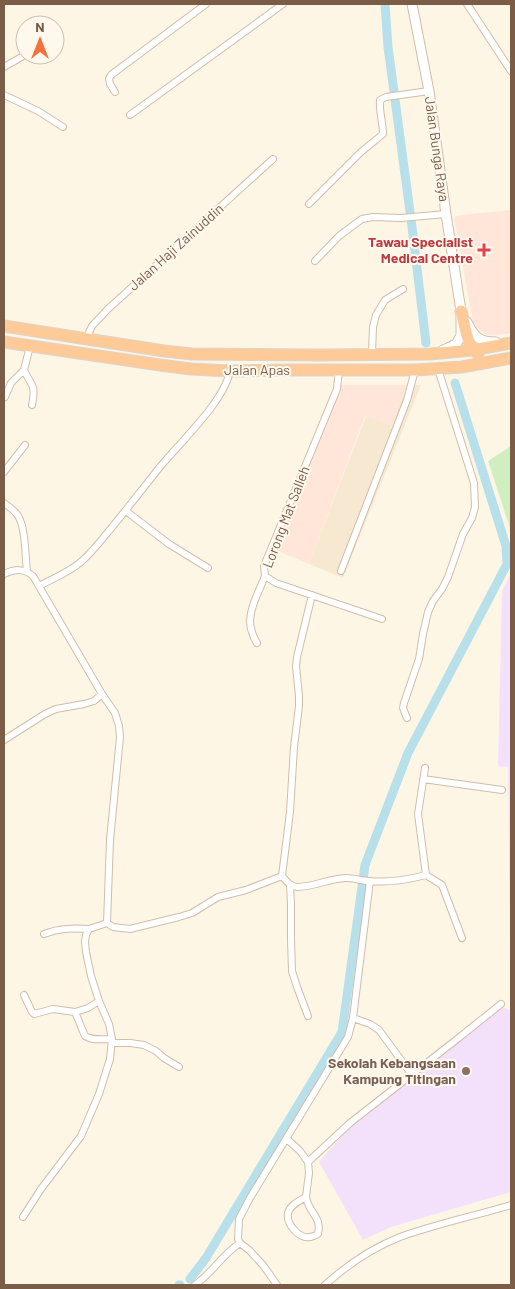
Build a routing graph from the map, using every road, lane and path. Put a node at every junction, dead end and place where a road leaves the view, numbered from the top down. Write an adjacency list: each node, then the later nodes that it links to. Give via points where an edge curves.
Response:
1 (206, 4): 8 (street, via 111,75 110,84)
2 (283, 4): 11 (street)
3 (412, 4): 9 (street, Jalan Bunga Raya)
4 (467, 4): 7 (street)
5 (15, 61): 6 (street)
6 (4, 67)
7 (511, 71)
8 (115, 92)
9 (429, 92): 14 (street, via 380,100 382,134); 15 (street, Jalan Bunga Raya)
10 (4, 95): 12 (street)
11 (130, 115)
12 (63, 127)
13 (273, 159): 20 (street, Jalan Haji Zainuddin, via 108,309 92,326)
14 (309, 204)
15 (446, 214): 16 (street, via 362,219); 18 (street, Jalan Bunga Raya)
16 (314, 261)
17 (403, 289): 25 (street, via 385,300 376,315)
18 (461, 310): 22 (street, via 476,338 487,342); 24 (highway); 26 (street, via 461,336 456,344)
19 (4, 326): 20 (highway, Jalan Apas)
20 (86, 339): 27 (highway, Jalan Apas, via 192,354)
21 (4, 342): 23 (highway, Jalan Apas)
22 (511, 342): 24 (highway, Jalan Apas)
23 (30, 346): 31 (street); 35 (highway, Jalan Apas, via 191,369)
24 (472, 350): 26 (highway, Jalan Apas); 29 (highway)
25 (372, 354): 26 (highway, Jalan Apas); 27 (highway, Jalan Apas)
26 (430, 354)
27 (246, 355): 32 (highway, via 256,360 291,361)
28 (511, 358): 29 (highway, Jalan Apas)
29 (498, 360): 30 (highway, Jalan Apas)
30 (438, 369): 34 (highway, Jalan Apas); 52 (street, via 474,483 475,507 452,567 428,612 419,659 403,708)
31 (24, 370): 36 (street); 37 (street, via 34,386)
32 (289, 370): 33 (highway, Jalan Apas); 35 (highway, Jalan Apas)
33 (340, 370): 34 (highway, Jalan Apas); 46 (street, Lorong Mat Salleh, via 337,389 264,566)
34 (415, 370): 44 (street, via 407,400)
35 (230, 371): 41 (street, via 228,381 210,409)
36 (5, 397)
37 (32, 405)
38 (25, 445): 39 (street)
39 (4, 472)
40 (4, 503): 43 (street, via 20,519)
41 (126, 511): 42 (street, via 169,544); 47 (street, via 84,560)
42 (208, 568)
43 (27, 571): 45 (street, via 13,570); 47 (street)
44 (342, 571)
45 (4, 574)
46 (265, 576): 48 (street, Lorong Mat Salleh); 50 (street, via 250,620)
47 (39, 586): 51 (street)
48 (312, 595): 49 (street, Lorong Mat Salleh); 58 (street, via 296,657 299,706)
49 (382, 619)
50 (257, 643)
51 (102, 694): 53 (street, via 94,701 45,714); 61 (street, via 115,713 120,737 110,840)
52 (407, 718)
53 (4, 740)
54 (425, 768): 55 (street)
55 (423, 779): 56 (street); 57 (street, via 418,814)
56 (502, 790)
57 (426, 875): 59 (street, via 404,881); 64 (street, via 442,885)
58 (282, 876): 60 (street); 61 (street, via 218,897 180,918 130,929 113,928)
59 (369, 881): 60 (street, via 346,878 306,886); 70 (street)
60 (290, 885): 69 (street, via 292,971)
61 (107, 923): 62 (street)
62 (89, 929): 63 (street, via 72,928); 66 (street, via 86,952)
63 (44, 934)
64 (462, 938)
65 (24, 995): 68 (street, via 34,1014 53,1009)
66 (98, 1001): 68 (street); 71 (street, via 109,1024)
67 (501, 1004): 73 (street)
68 (75, 1012): 71 (street, via 88,1038)
69 (308, 1016)
70 (353, 1018): 73 (street, via 379,1030); 74 (street, via 348,1037)
71 (112, 1041): 72 (street, via 144,1045); 78 (street, via 106,1074 80,1136)
72 (179, 1067)
73 (412, 1075): 75 (street, via 350,1123)
74 (287, 1139): 75 (street); 79 (street, via 239,1219)
75 (308, 1162): 76 (street)
76 (306, 1197): 76 (street, via 292,1206 288,1221 302,1236 311,1237 318,1234 319,1226)
77 (511, 1205): 82 (street, via 398,1238 344,1268)
78 (23, 1217)
79 (240, 1243): 80 (street); 81 (street, via 264,1265)
80 (195, 1285)
81 (277, 1285)
82 (325, 1285)

